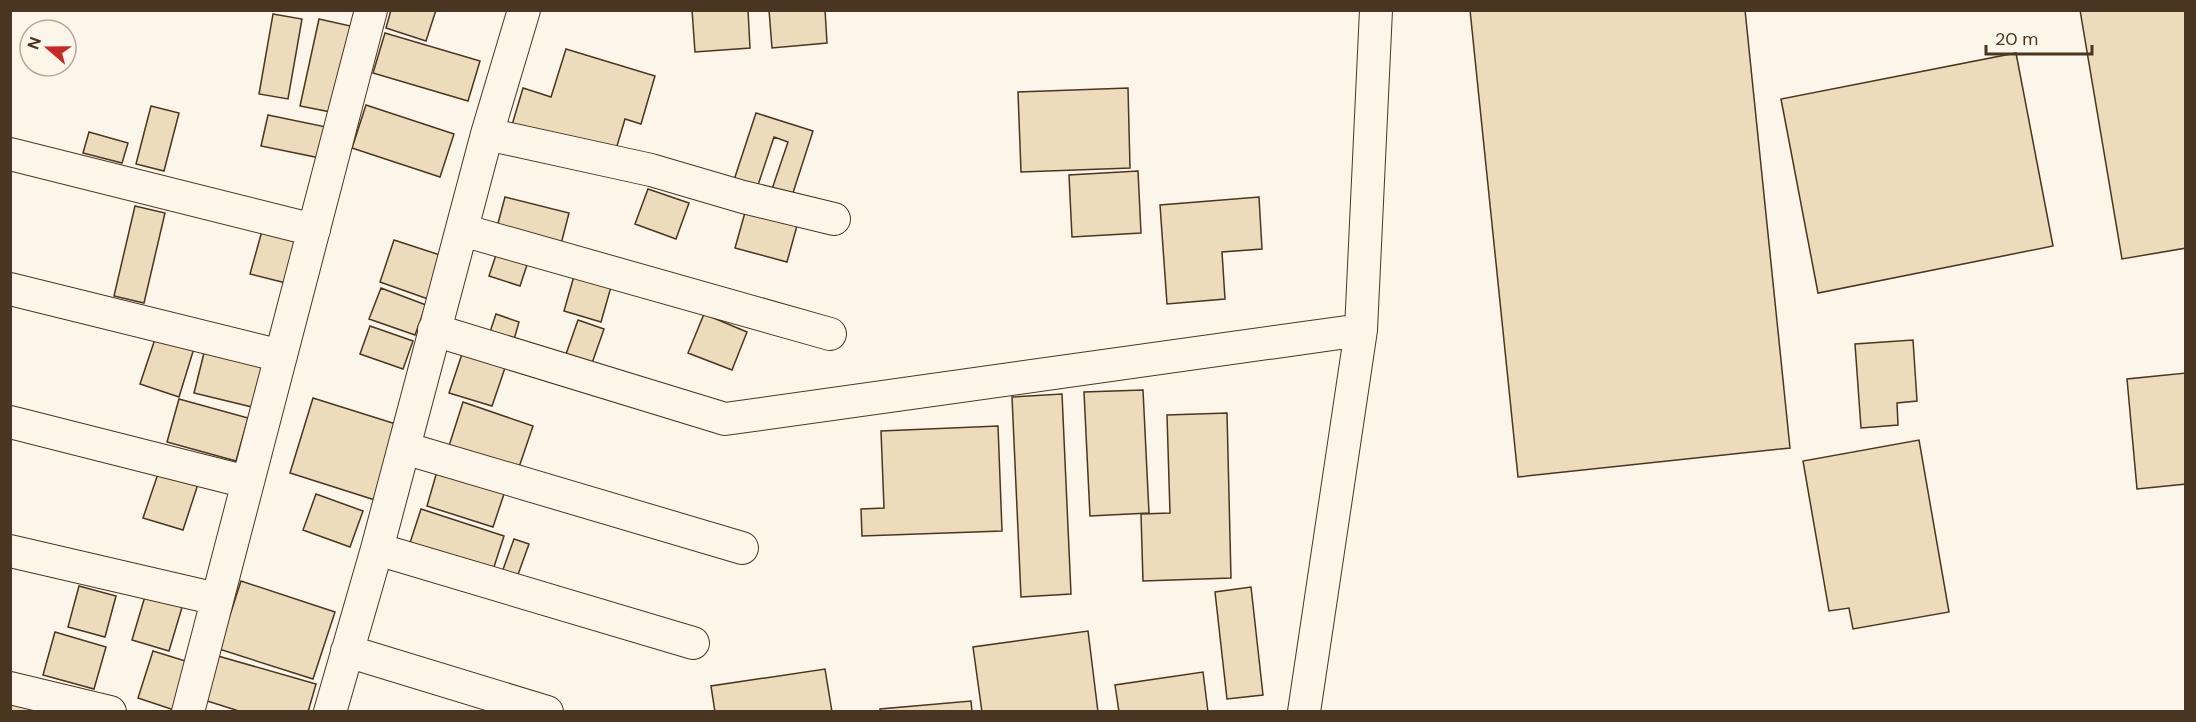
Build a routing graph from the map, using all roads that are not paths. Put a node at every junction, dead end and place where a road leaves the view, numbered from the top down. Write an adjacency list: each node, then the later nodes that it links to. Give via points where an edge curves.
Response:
1 (371, 10): 7 (street)
2 (524, 10): 4 (street)
3 (1376, 10): 11 (street)
4 (487, 134): 6 (street, via 651,170); 8 (street)
5 (10, 154): 7 (street)
6 (834, 219)
7 (314, 230): 13 (street)
8 (462, 230): 10 (street); 12 (street)
9 (10, 289): 13 (street)
10 (434, 330): 11 (street, via 725,419); 15 (street)
11 (1361, 330): 28 (street)
12 (830, 334)
13 (281, 357): 16 (street)
14 (10, 422): 16 (street)
15 (404, 448): 17 (street); 18 (street)
16 (247, 482): 20 (street)
17 (742, 548)
18 (377, 549): 21 (street); 22 (street)
19 (10, 551): 20 (street)
20 (218, 599): 25 (street)
21 (693, 643)
22 (347, 651): 26 (street); 27 (street)
23 (10, 688): 24 (street)
24 (110, 711)
25 (188, 711)
26 (330, 711)
27 (547, 711)
28 (1304, 711)

